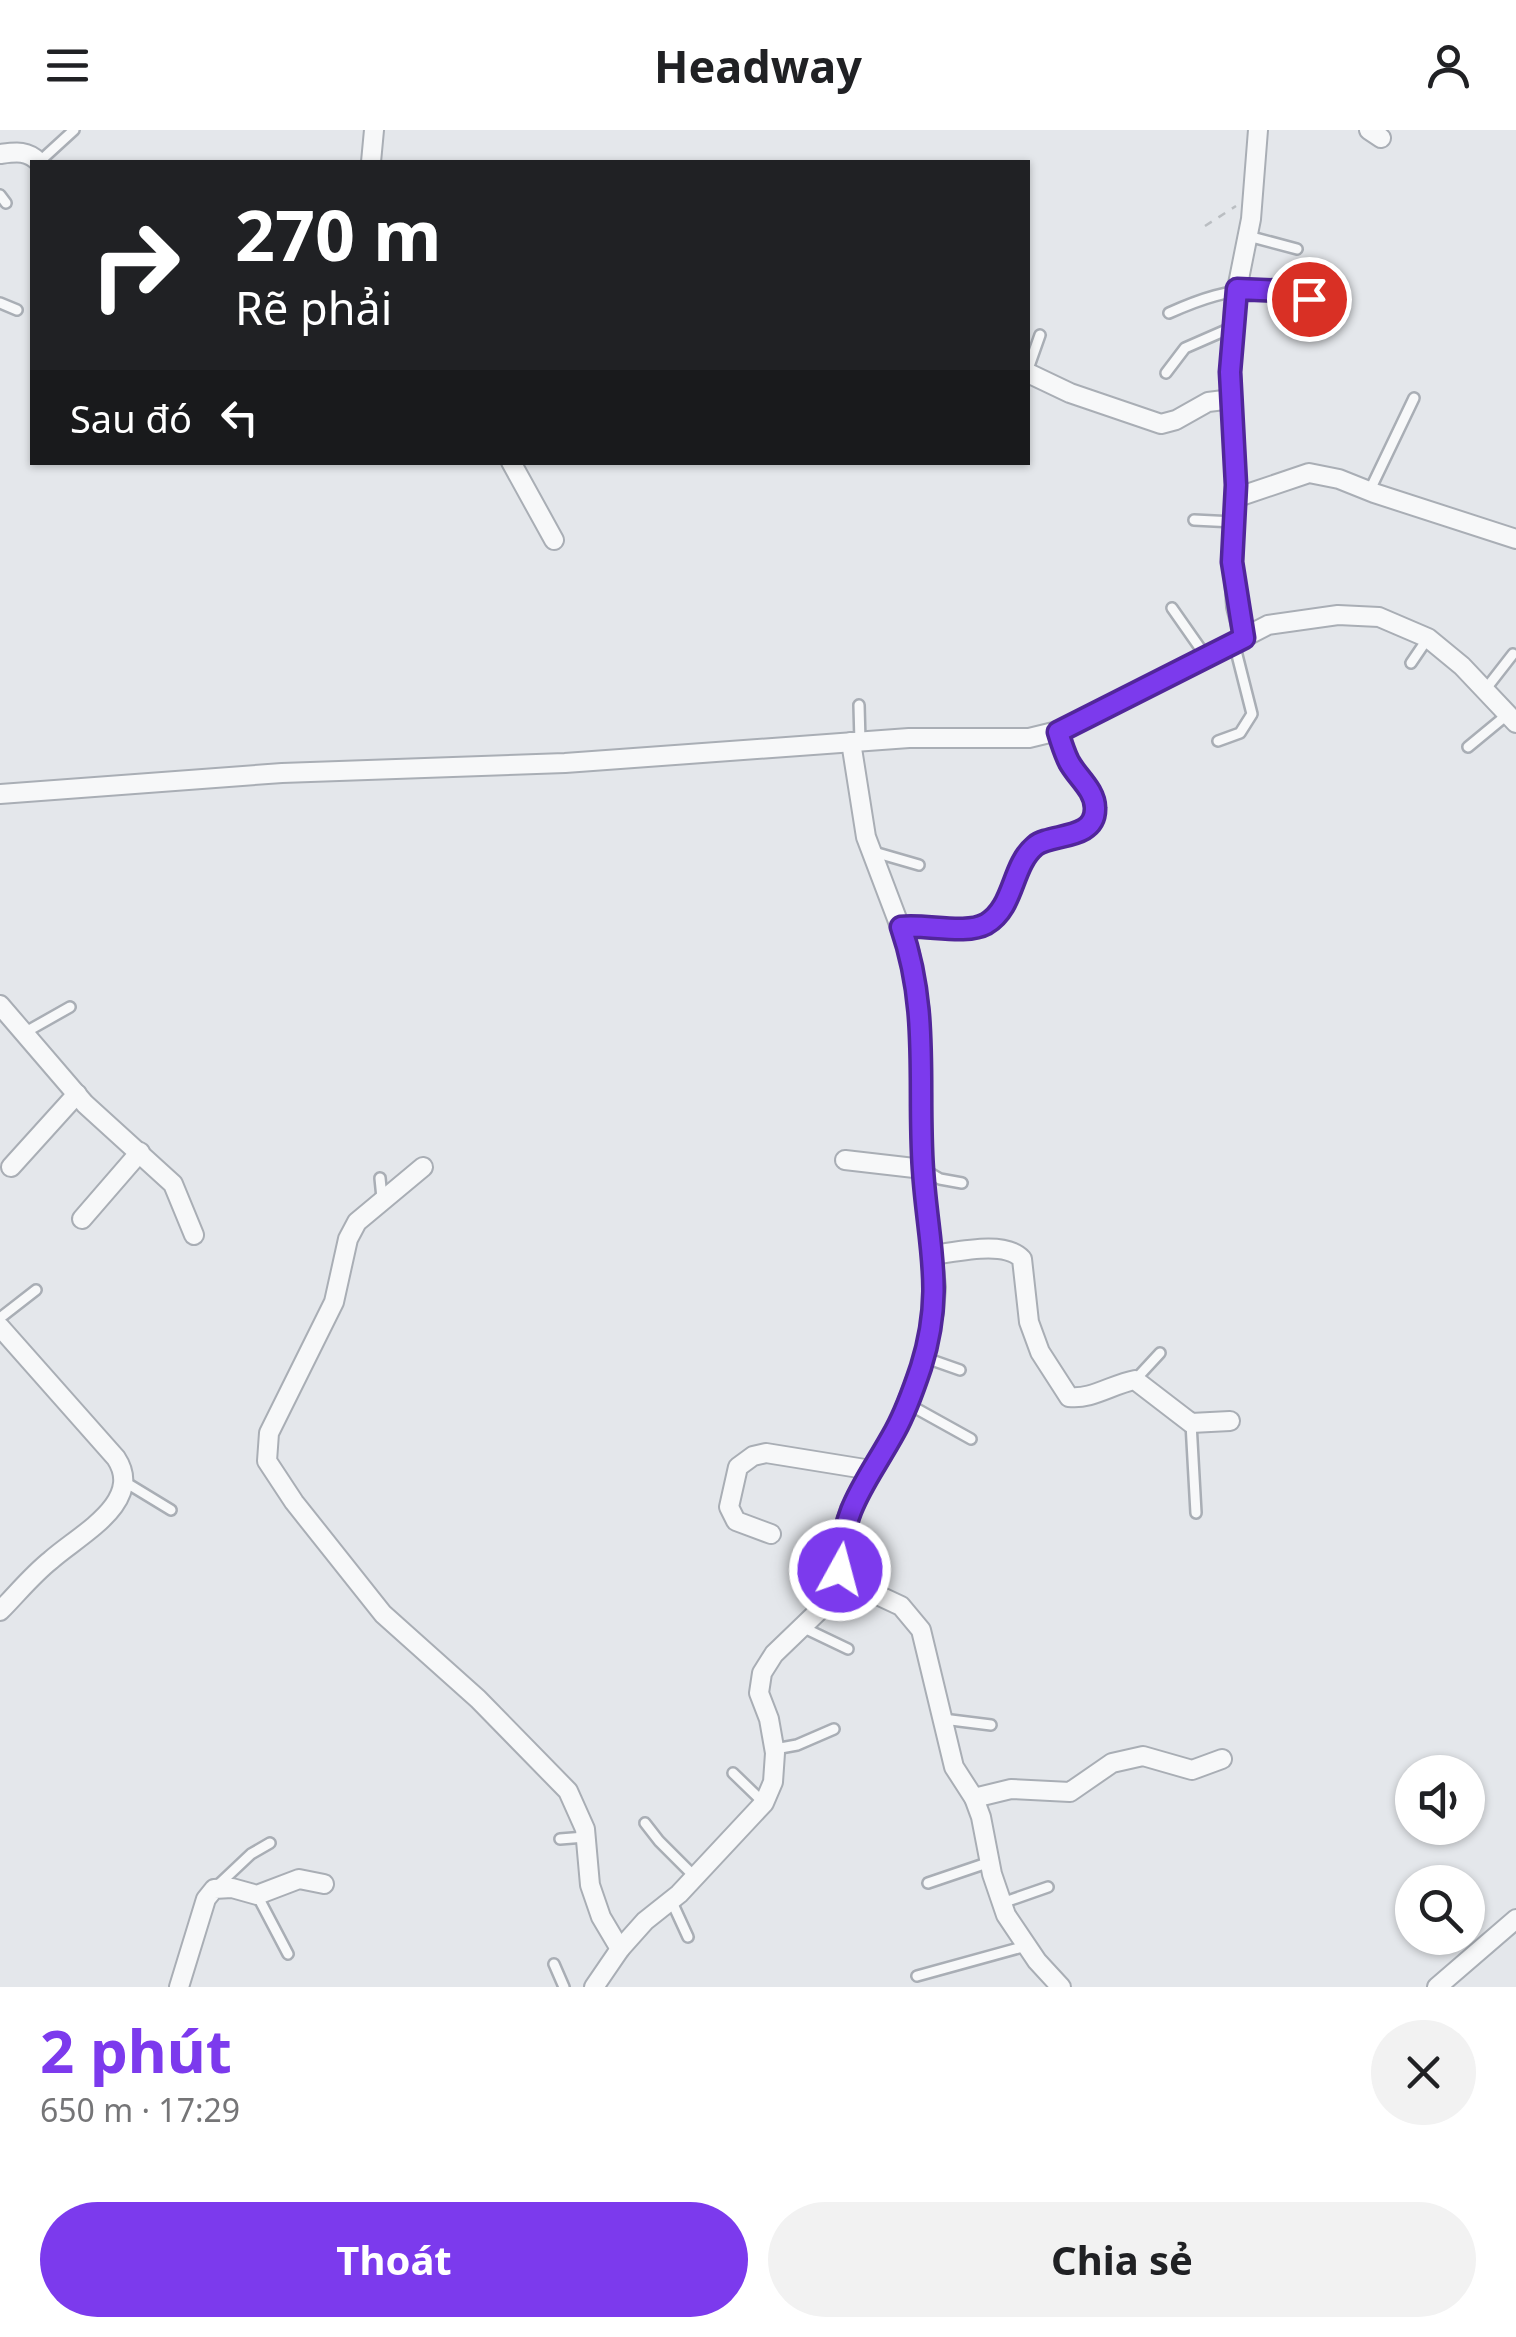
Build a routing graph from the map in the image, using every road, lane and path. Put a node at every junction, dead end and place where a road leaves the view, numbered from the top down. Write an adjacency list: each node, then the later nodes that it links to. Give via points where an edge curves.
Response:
1 (74, 130): 6 (lane)
2 (374, 130): 7 (street)
3 (1258, 130): 8 (street)
4 (0, 154): 5 (street, via 22,152)
5 (37, 160)
6 (41, 160)
7 (371, 160)
8 (1252, 206): 9 (path, via 1228,208); 10 (street)
9 (1205, 226)
10 (1248, 236): 11 (lane); 12 (street)
11 (1297, 248)
12 (1237, 289): 15 (lane, via 1287,291); 16 (lane); 17 (street)
13 (0, 302): 14 (lane)
14 (17, 310)
15 (1338, 310)
16 (1169, 313)
17 (1233, 327): 21 (lane, via 1186,348); 23 (street)
18 (1040, 336): 19 (lane)
19 (1030, 365)
20 (1030, 372): 23 (street, via 1161,424 1208,402)
21 (1166, 373)
22 (1414, 398): 25 (lane)
23 (1232, 399): 26 (street)
24 (512, 465): 30 (street)
25 (1370, 492): 26 (street, via 1309,473); 29 (street)
26 (1235, 498): 28 (street)
27 (1194, 520): 28 (lane)
28 (1234, 522): 33 (street)
29 (1516, 539)
30 (554, 540)
31 (1172, 608): 35 (lane)
32 (1428, 638): 33 (street, via 1379,617 1338,615 1268,625); 36 (lane); 37 (street)
33 (1239, 641): 35 (street); 41 (lane, via 1252,714 1240,733)
34 (1513, 654): 37 (lane)
35 (1206, 658): 40 (street)
36 (1411, 663)
37 (1486, 690): 39 (street)
38 (859, 706): 42 (lane)
39 (1512, 718): 43 (lane)
40 (1062, 731): 42 (street, via 1029,738); 47 (street, via 1070,764 1096,808 1092,821 1027,853 1010,894 986,924)
41 (1218, 741)
42 (856, 742): 44 (street); 45 (street)
43 (1468, 746)
44 (0, 794)
45 (871, 851): 46 (lane); 47 (street)
46 (919, 866)
47 (901, 927): 56 (street, via 920,1011)
48 (0, 1005): 50 (street)
49 (70, 1006): 50 (lane)
50 (24, 1033): 51 (street)
51 (77, 1094): 52 (street); 55 (street)
52 (140, 1152): 60 (street); 61 (street, via 173,1184)
53 (845, 1160): 56 (street)
54 (423, 1167): 59 (street)
55 (11, 1168)
56 (923, 1168): 58 (lane); 62 (street)
57 (380, 1178): 59 (lane)
58 (962, 1183)
59 (382, 1200): 92 (street, via 356,1222 348,1239 334,1302 269,1433 267,1461 383,1614 559,1780)
60 (82, 1219)
61 (194, 1235)
62 (934, 1255): 67 (street, via 936,1288); 69 (street, via 1016,1252 1029,1322 1069,1397)
63 (36, 1290): 64 (lane)
64 (0, 1318)
65 (0, 1328): 75 (street, via 116,1458)
66 (1160, 1353): 69 (lane)
67 (923, 1357): 68 (lane); 70 (street)
68 (960, 1370)
69 (1136, 1380): 72 (street)
70 (906, 1403): 73 (lane); 74 (street)
71 (1230, 1421): 72 (street)
72 (1191, 1423): 77 (lane)
73 (971, 1438)
74 (870, 1470): 78 (street, via 766,1453 746,1460 738,1467 730,1511 736,1521); 79 (street, via 841,1537)
75 (125, 1482): 76 (lane); 80 (street, via 108,1513)
76 (171, 1510)
77 (1196, 1514)
78 (771, 1534)
79 (839, 1578): 81 (street, via 828,1602); 83 (street, via 911,1614 922,1630)
80 (0, 1611)
81 (802, 1627): 82 (lane); 86 (street, via 762,1673 759,1693)
82 (848, 1650)
83 (942, 1718): 84 (lane); 89 (street, via 954,1767)
84 (991, 1726)
85 (834, 1728): 86 (lane)
86 (774, 1749): 90 (street, via 773,1782)
87 (1222, 1760): 89 (street, via 1192,1770 1143,1756 1112,1762 1070,1792 1012,1789)
88 (733, 1772): 90 (lane)
89 (974, 1798): 95 (street)
90 (764, 1803): 96 (street)
91 (645, 1823): 96 (lane)
92 (585, 1837): 93 (lane); 107 (street, via 590,1885)
93 (560, 1839)
94 (270, 1843): 100 (lane)
95 (990, 1862): 97 (lane); 103 (street)
96 (695, 1877): 102 (street)
97 (928, 1882)
98 (324, 1884): 101 (street, via 300,1879)
99 (1048, 1887): 103 (lane)
100 (214, 1889): 101 (street); 112 (street)
101 (257, 1895): 108 (lane)
102 (672, 1900): 105 (lane); 107 (street)
103 (1002, 1903): 106 (street)
104 (1516, 1920): 115 (street)
105 (688, 1936)
106 (1026, 1946): 110 (lane); 111 (street)
107 (620, 1949): 114 (street)
108 (288, 1954)
109 (554, 1964): 113 (lane)
110 (917, 1976)
111 (1051, 1983)
112 (179, 1987)
113 (564, 1987)
114 (594, 1987)
115 (1437, 1987)

